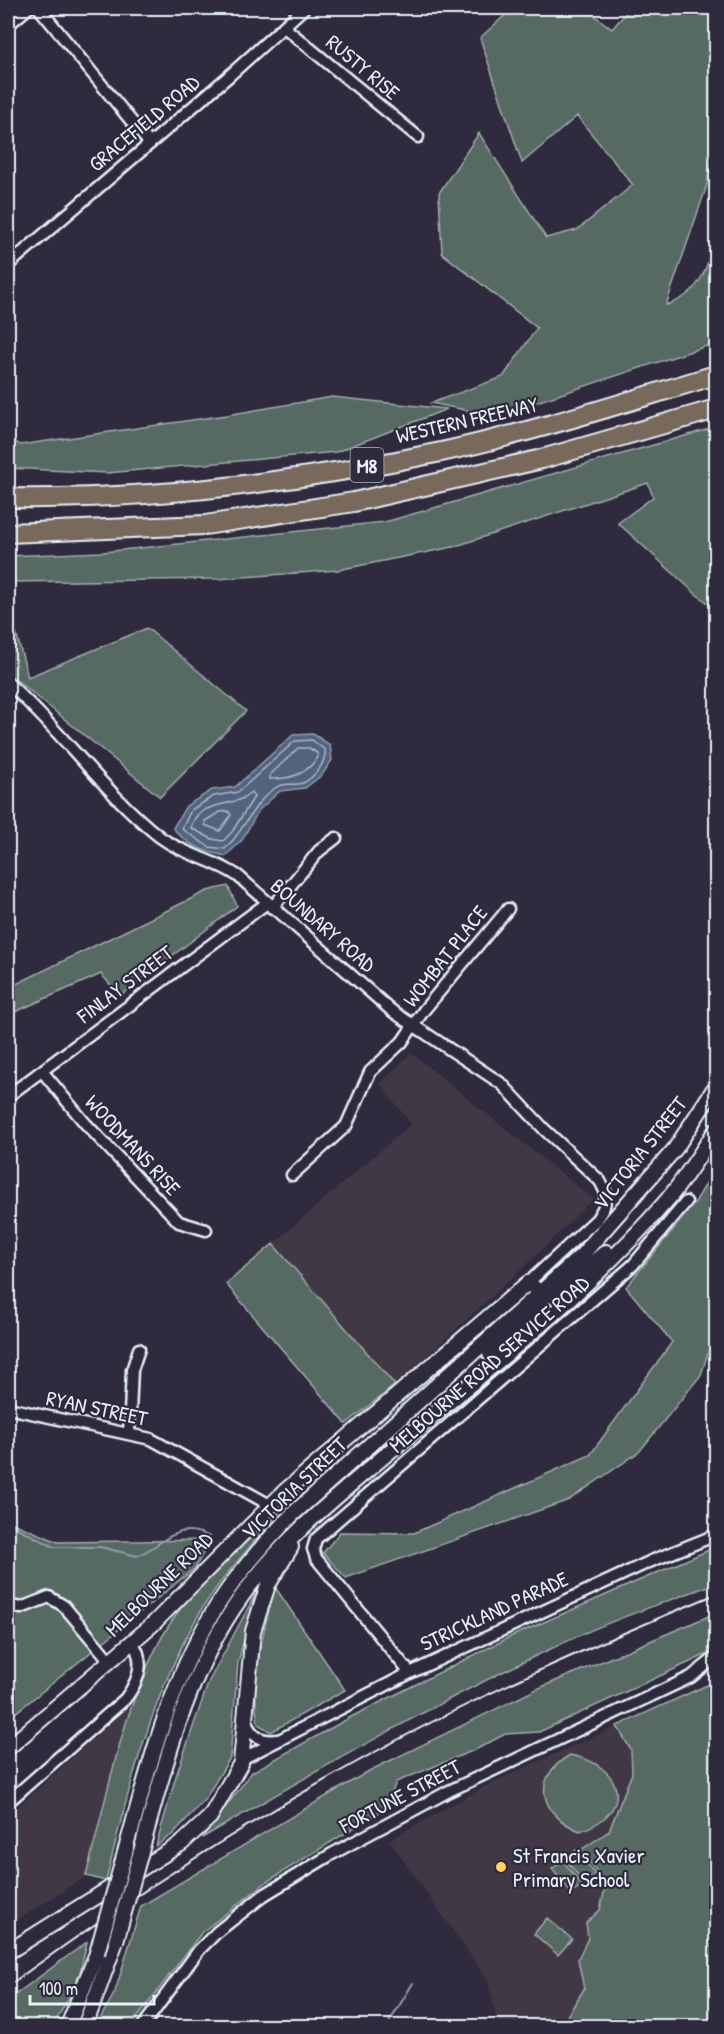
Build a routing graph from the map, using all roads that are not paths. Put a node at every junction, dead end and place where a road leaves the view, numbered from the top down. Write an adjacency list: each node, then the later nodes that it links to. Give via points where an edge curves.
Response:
1 (28, 8): 4 (street)
2 (39, 8): 7 (street)
3 (304, 8): 5 (street, GRACEFIELD ROAD)
4 (8, 25)
5 (284, 27): 6 (street, RUSTY RISE); 7 (street, GRACEFIELD ROAD)
6 (418, 137)
7 (150, 144): 8 (street, GRACEFIELD ROAD)
8 (8, 265)
9 (717, 375): 11 (highway, WESTERN FREEWAY / M8, via 441,451 273,482 40,499)
10 (717, 409): 12 (highway, M8, via 542,459 354,502 205,525)
11 (8, 496)
12 (8, 532)
13 (8, 683): 15 (street, BOUNDARY ROAD, via 108,790 151,829 179,850 234,873)
14 (336, 838): 15 (street, FINLAY STREET, via 319,851)
15 (270, 906): 17 (street, BOUNDARY ROAD); 18 (street, FINLAY STREET)
16 (508, 909): 17 (street, WOMBAT PLACE, via 424,1010)
17 (414, 1028): 22 (street, WOMBAT PLACE, via 370,1072 346,1126); 23 (street, BOUNDARY ROAD, via 512,1093 600,1182 606,1193)
18 (42, 1071): 20 (street, FINLAY STREET); 26 (street, WOODMANS RISE, via 85,1124 179,1222)
19 (717, 1086): 28 (main road, VICTORIA STREET, via 651,1180 580,1256)
20 (8, 1096)
21 (717, 1130): 24 (main road, VICTORIA STREET)
22 (292, 1175)
23 (605, 1202): 27 (street, MELBOURNE ROAD, via 592,1224)
24 (665, 1202): 28 (main road, via 558,1293 548,1296); 32 (main road, VICTORIA STREET, via 577,1292)
25 (686, 1202): 40 (street, MELBOURNE ROAD SERVICE ROAD, via 633,1265 314,1542 320,1563)
26 (206, 1230)
27 (528, 1283): 28 (main road); 33 (main road, MELBOURNE ROAD)
28 (540, 1292): 32 (main road, via 542,1303 533,1316); 49 (main road, VICTORIA STREET, bridge, via 294,1513 237,1578 204,1628 184,1667 157,1742 97,1953)
29 (139, 1349): 31 (street, via 132,1370)
30 (8, 1408): 31 (street, RYAN STREET)
31 (129, 1434): 33 (street, RYAN STREET, via 151,1439)
32 (350, 1486): 34 (main road, VICTORIA STREET)
33 (270, 1505): 37 (main road, MELBOURNE ROAD)
34 (317, 1515): 41 (main road, via 285,1556 263,1597 251,1645); 50 (main road, VICTORIA STREET, bridge, via 256,1577 212,1644 179,1721 116,1941)
35 (717, 1535): 40 (street, STRICKLAND PARADE, via 649,1562)
36 (8, 1605): 39 (street, via 21,1608 49,1597 64,1606)
37 (132, 1642): 39 (main road, MELBOURNE ROAD); 46 (street, via 140,1653 140,1665 126,1699)
38 (717, 1657): 51 (street, FORTUNE STREET, via 692,1677 449,1791 264,1895 199,1950)
39 (110, 1661): 43 (main road, MELBOURNE ROAD)
40 (410, 1673): 42 (street, STRICKLAND PARADE)
41 (245, 1715): 42 (street, via 248,1728 257,1737 271,1740); 44 (main road)
42 (288, 1736): 44 (street, STRICKLAND PARADE); 45 (street, STRICKLAND PARADE, via 256,1757)
43 (8, 1748)
44 (242, 1759): 45 (main road, STRICKLAND PARADE); 47 (main road, STRICKLAND PARADE, via 228,1772 192,1824)
45 (232, 1783): 47 (main road, STRICKLAND PARADE, via 200,1828)
46 (8, 1802)
47 (151, 1861): 48 (main road, STRICKLAND PARADE)
48 (8, 1952)
49 (68, 2026)
50 (85, 2026)
51 (143, 2026)

